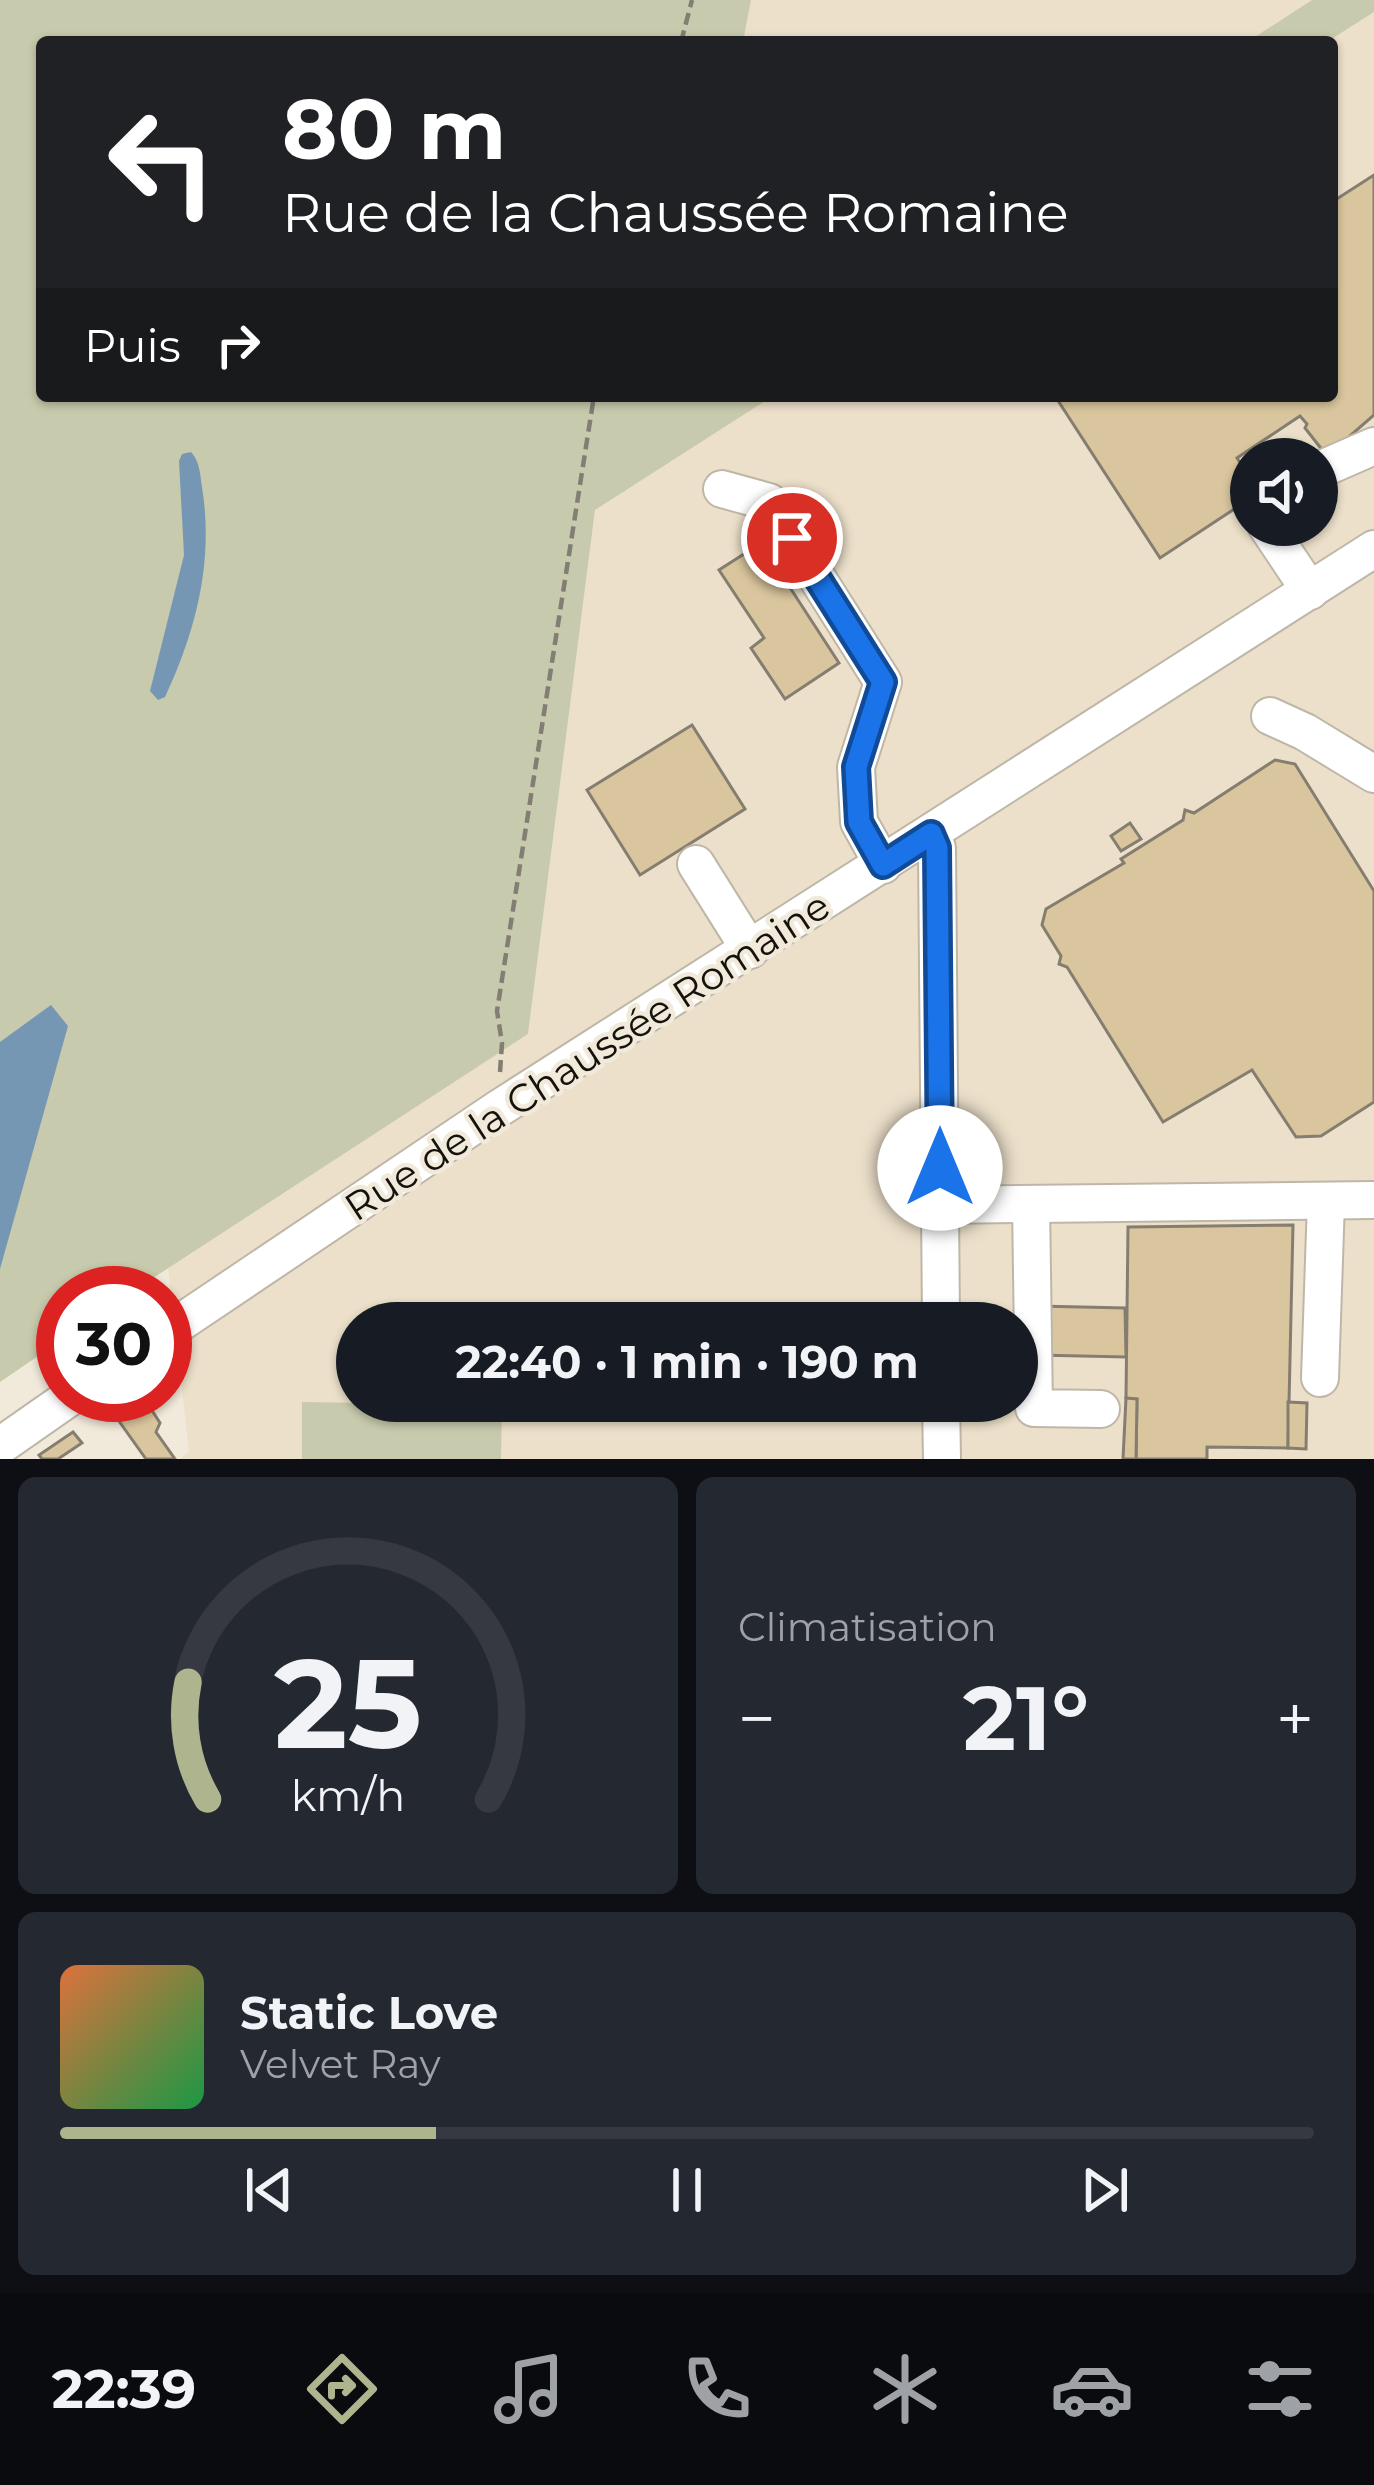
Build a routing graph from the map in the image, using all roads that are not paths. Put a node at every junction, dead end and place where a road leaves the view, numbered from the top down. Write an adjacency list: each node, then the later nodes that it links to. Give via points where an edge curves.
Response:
1 (1374, 446): 2 (street)
2 (1338, 462)
3 (722, 489): 11 (street, via 769,502 883,682 856,767 859,822)
4 (1280, 546): 6 (street)
5 (1371, 557): 6 (street, Rue de la Chaussée Romaine)
6 (1310, 590): 9 (street, Rue de la Chaussée Romaine)
7 (1270, 716): 8 (street)
8 (1374, 774)
9 (931, 834): 11 (street, Rue de la Chaussée Romaine); 16 (street)
10 (696, 864): 12 (street)
11 (883, 865): 12 (street, Rue de la Chaussée Romaine)
12 (750, 950): 18 (street, Rue de la Chaussée Romaine)
13 (1374, 1200): 14 (street)
14 (1326, 1201): 15 (street); 19 (street)
15 (1031, 1204): 16 (street); 20 (street, via 1034,1408)
16 (940, 1205): 17 (street)
17 (941, 1302)
18 (192, 1315)
19 (1320, 1378)
20 (1101, 1409)
21 (36, 1421): 23 (street)
22 (941, 1422): 24 (street)
23 (0, 1446)
24 (942, 1459)

